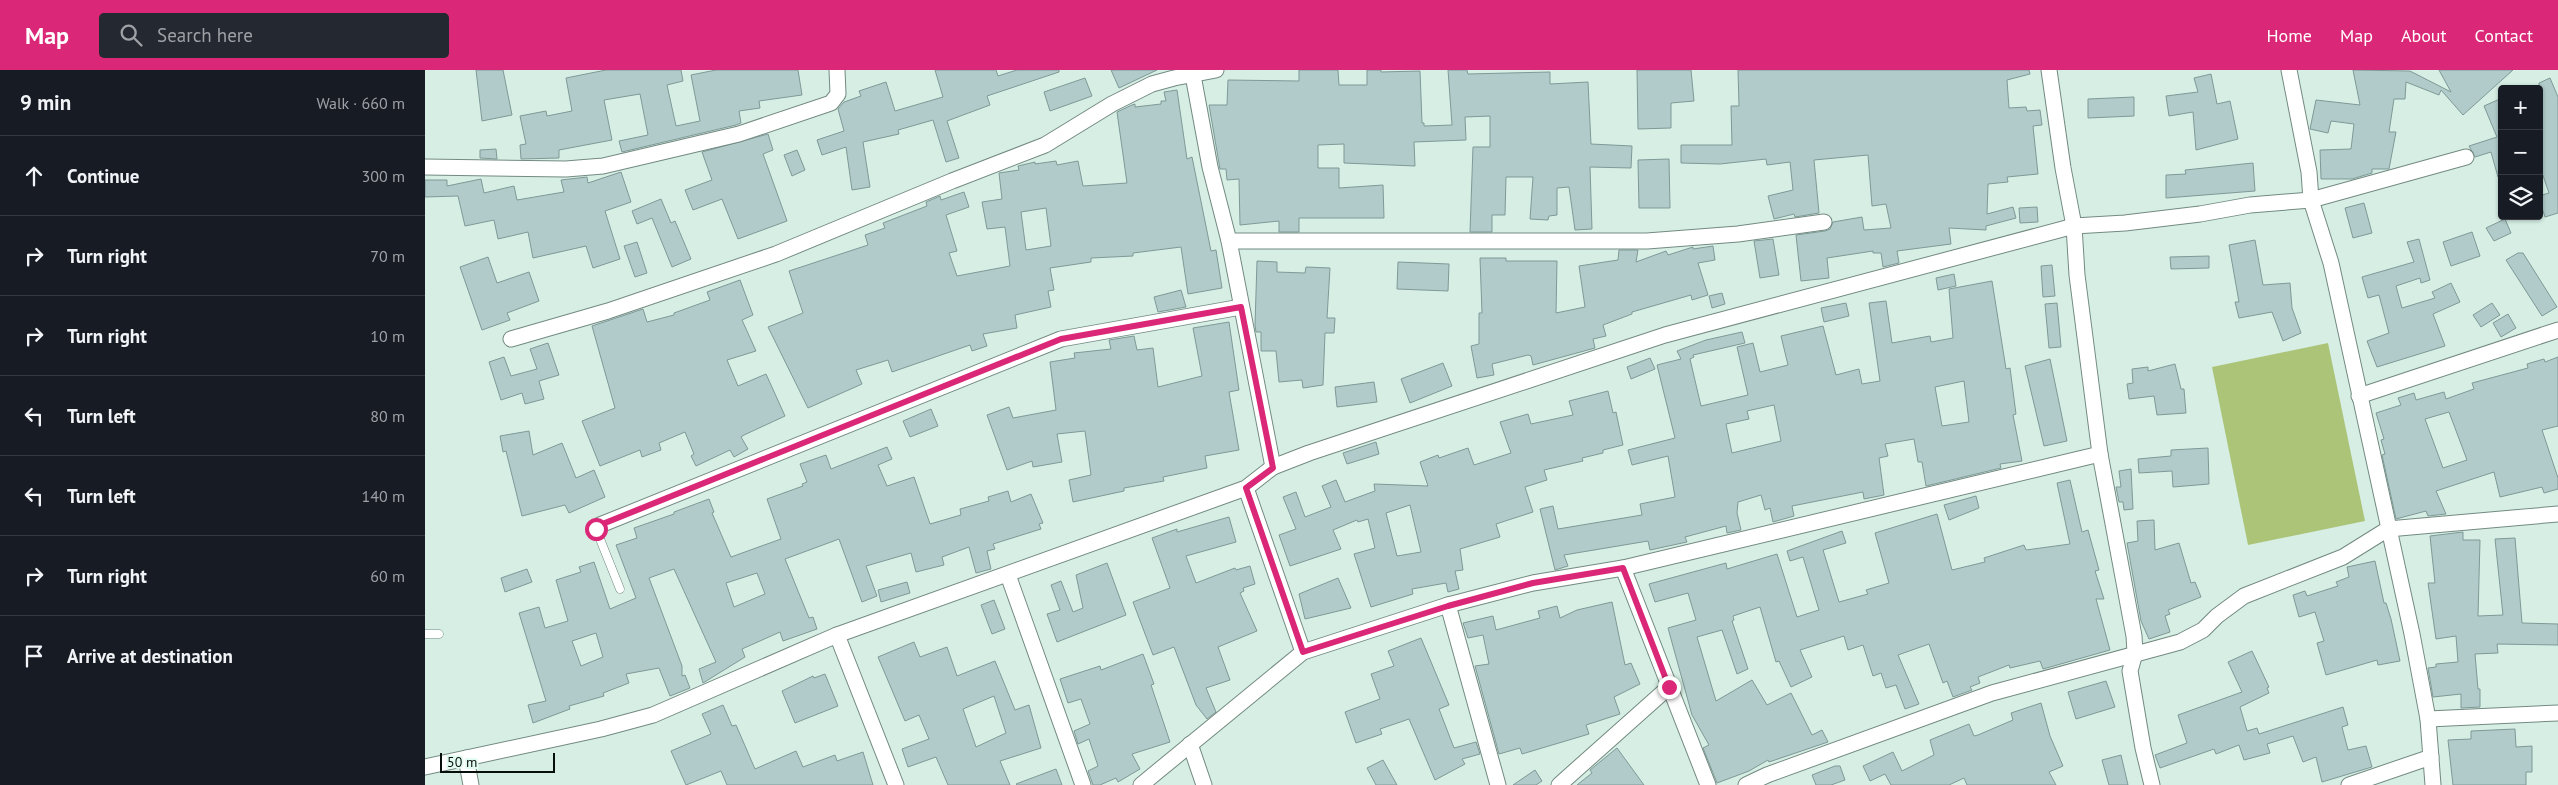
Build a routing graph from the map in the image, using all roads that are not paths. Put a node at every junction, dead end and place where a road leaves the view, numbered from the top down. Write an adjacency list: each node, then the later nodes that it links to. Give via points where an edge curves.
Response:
1 (837, 70): 7 (street, via 839,94 831,103 739,134 603,166 566,169)
2 (1216, 70): 5 (street)
3 (2049, 70): 10 (street)
4 (2289, 70): 8 (street, via 2309,172)
5 (1193, 72): 11 (street, via 1210,167); 14 (street, via 1153,84 1112,104 1045,145 776,254 608,311)
6 (2466, 157): 8 (street)
7 (425, 167)
8 (2311, 200): 10 (street, via 2250,205 2143,221); 15 (street, via 2331,263)
9 (1824, 222): 11 (street, via 1738,234 1647,241)
10 (2074, 226): 16 (street, via 2077,275); 17 (street, via 1665,334 1309,453)
11 (1229, 241): 12 (street)
12 (1241, 307): 17 (street); 20 (street, via 1061,339)
13 (2558, 330): 15 (street)
14 (511, 339)
15 (2359, 396): 21 (street)
16 (2100, 454): 22 (street); 30 (street)
17 (1273, 468): 18 (street)
18 (1246, 488): 23 (street); 29 (street)
19 (2558, 514): 21 (street)
20 (596, 529): 24 (lane)
21 (2387, 529): 30 (street, via 2343,557 2244,596 2181,642); 33 (street)
22 (1623, 568): 25 (street, via 1533,583); 31 (street)
23 (1008, 575): 28 (street); 40 (street)
24 (620, 590)
25 (1448, 606): 29 (street); 43 (street)
26 (425, 634): 27 (lane)
27 (439, 634)
28 (837, 635): 36 (street, via 653,715 601,730); 39 (street)
29 (1303, 652): 34 (street)
30 (2135, 654): 46 (street, via 1992,693); 47 (street, via 2130,671)
31 (1669, 687): 44 (street); 45 (street)
32 (2558, 713): 33 (street)
33 (2428, 720): 35 (street)
34 (1190, 744): 41 (street); 42 (street)
35 (2431, 757): 48 (street); 49 (street)
36 (465, 758): 37 (street); 38 (street)
37 (425, 767)
38 (471, 785)
39 (896, 785)
40 (1083, 785)
41 (1141, 785)
42 (1204, 785)
43 (1497, 785)
44 (1559, 785)
45 (1708, 785)
46 (1746, 785)
47 (2152, 785)
48 (2349, 785)
49 (2433, 785)

